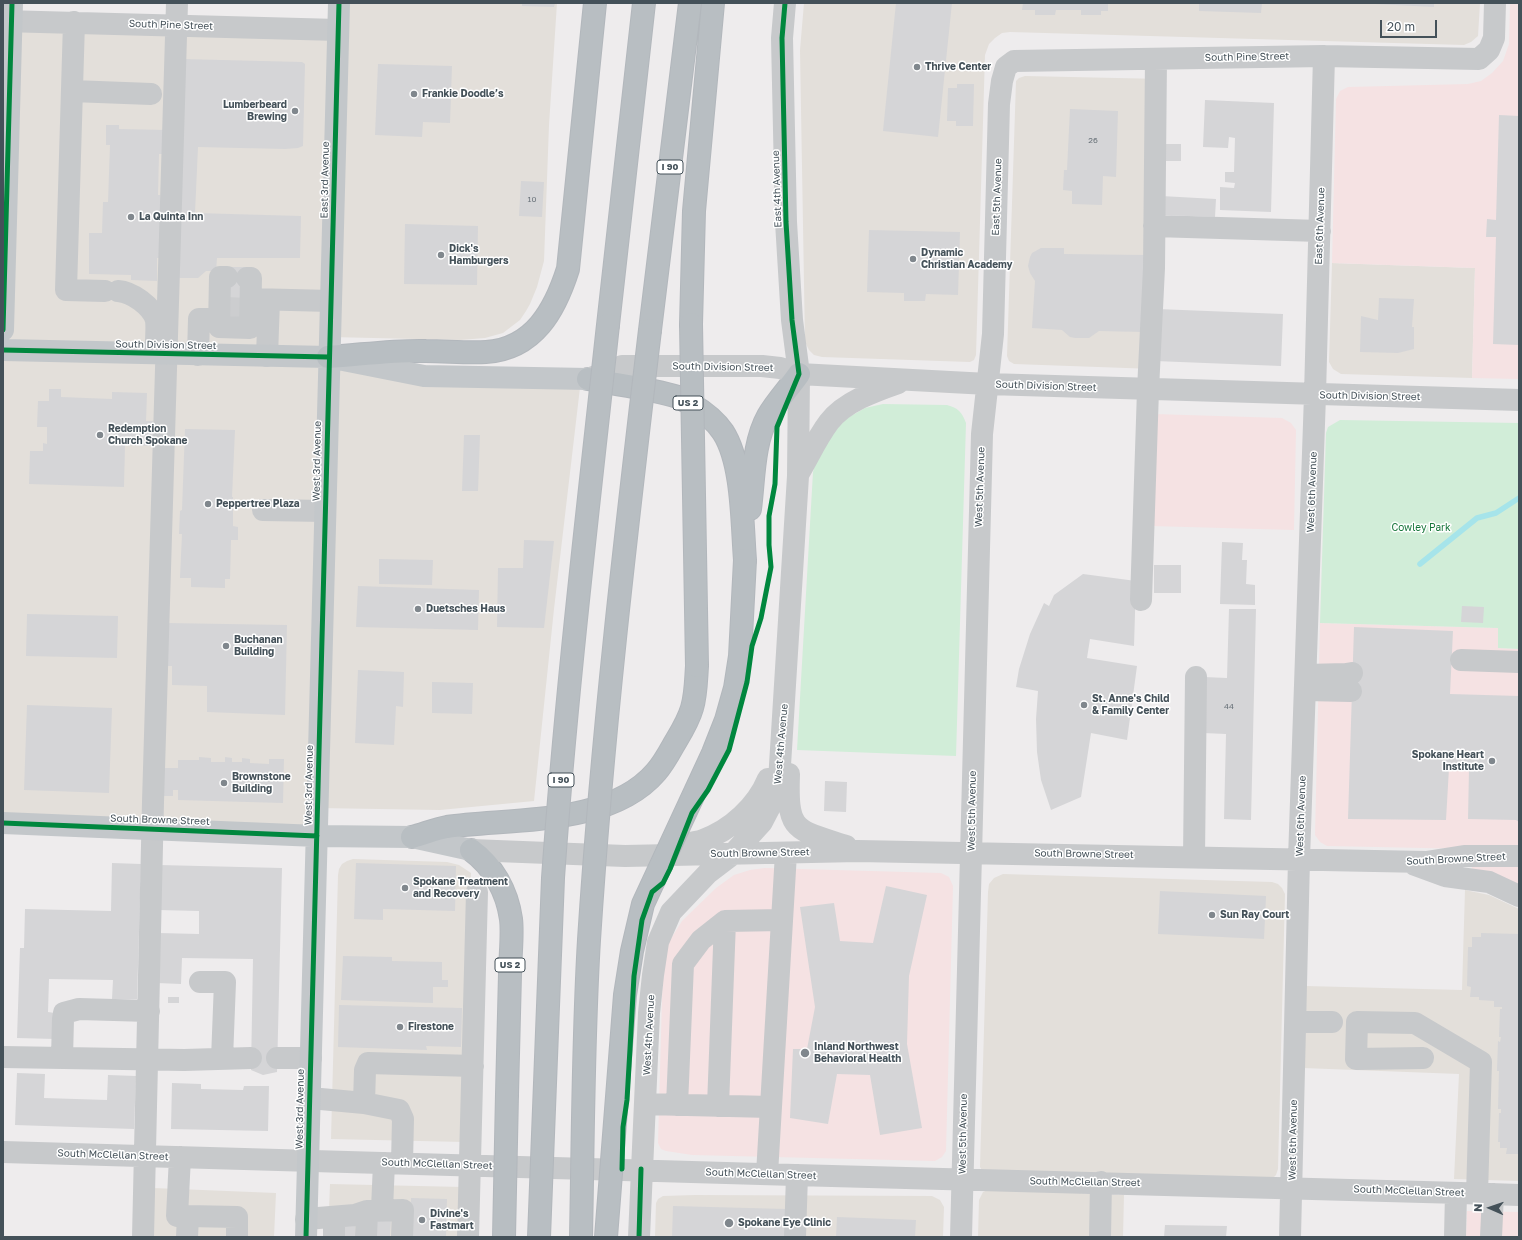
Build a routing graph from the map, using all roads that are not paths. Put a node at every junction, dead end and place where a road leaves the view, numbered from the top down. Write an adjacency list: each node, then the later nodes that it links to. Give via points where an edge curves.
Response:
1 (177, 3): 11 (street)
2 (339, 3): 12 (main road, East 3rd Avenue)
3 (595, 3): 30 (highway, via 568,269 562,288 541,324 518,343 506,349 488,352 424,350)
4 (644, 3): 110 (highway, I 90, bridge, via 556,833)
5 (690, 3): 111 (highway, I 90, bridge, via 623,557 609,700 589,942)
6 (713, 3): 52 (highway, bridge, via 694,211 691,324 697,666 692,709 665,761 644,784 618,800 565,815 445,828)
7 (785, 3): 31 (street, East 4th Avenue, via 782,38 786,222 792,320)
8 (1495, 3): 13 (street, South Pine Street, via 1494,38 1489,50 1479,59)
9 (9, 15): 10 (street, South Pine Street); 18 (main road)
10 (74, 22): 11 (street, South Pine Street); 16 (street)
11 (176, 24): 12 (street, South Pine Street); 24 (street)
12 (338, 30): 22 (main road, East 3rd Avenue)
13 (1324, 56): 14 (street, South Pine Street); 21 (street, East 6th Avenue)
14 (1156, 59): 15 (street, South Pine Street); 20 (street)
15 (1014, 61): 34 (street, East 5th Avenue, via 1006,67 999,104 993,334)
16 (72, 91): 17 (street); 27 (street, via 66,290 123,291 134,297 154,316)
17 (151, 94)
18 (6, 118): 19 (main road)
19 (5, 210): 25 (main road)
20 (1154, 226): 21 (street); 35 (street)
21 (1320, 231): 36 (street, East 6th Avenue)
22 (331, 301): 23 (street); 30 (main road, East 3rd Avenue)
23 (235, 309): 23 (street, via 220,277 251,278); 24 (street); 28 (street); 29 (street)
24 (168, 320): 27 (street)
25 (3, 330)
26 (3, 350): 27 (main road, South Division Street / US 2)
27 (161, 354): 28 (main road, South Division Street / US 2); 50 (street)
28 (198, 355): 29 (main road, South Division Street / US 2)
29 (266, 356): 30 (main road, South Division Street / US 2)
30 (328, 357): 32 (main road, South Division Street / US 2, via 424,376); 40 (main road, West 3rd Avenue)
31 (799, 374): 32 (street, South Division Street, via 762,366 622,366); 33 (street, South Division Street); 38 (street, West 4th Avenue); 41 (highway, via 768,416 760,434)
32 (588, 379): 41 (highway, US 2, via 679,398 698,408 715,422 732,450 736,468)
33 (905, 380): 34 (street, South Division Street); 38 (street, via 851,403 829,421)
34 (988, 384): 35 (street, South Division Street); 55 (street, West 5th Avenue, via 982,434)
35 (1148, 390): 36 (street, South Division Street); 42 (street)
36 (1315, 395): 37 (street, South Division Street); 47 (street, West 6th Avenue)
37 (1519, 400)
38 (798, 476): 48 (street, West 4th Avenue)
39 (263, 510): 40 (street)
40 (325, 511): 51 (main road, West 3rd Avenue)
41 (745, 560): 112 (highway, US 2, bridge, via 740,656 731,701 713,753 643,904 632,951 625,995)
42 (1141, 600)
43 (1461, 660): 44 (street)
44 (1519, 662)
45 (1196, 677): 60 (street)
46 (1352, 682): 47 (street, via 1346,674)
47 (1306, 683): 61 (street, West 6th Avenue)
48 (783, 725): 54 (street, via 789,745 788,798 793,822 810,834); 57 (street, West 4th Avenue, via 780,781 774,799 762,822); 58 (street, via 765,787 754,804 733,824 703,840)
49 (3, 823): 50 (main road, South Browne Street / US 2)
50 (153, 829): 51 (main road, South Browne Street / US 2); 68 (street)
51 (317, 836): 52 (main road, South Browne Street / US 2); 75 (main road, West 3rd Avenue)
52 (412, 837): 53 (main road, South Browne Street / US 2)
53 (471, 850): 58 (street, South Browne Street); 109 (highway, US 2, bridge, via 482,858 496,876 511,919)
54 (858, 850): 55 (street, South Browne Street); 56 (street, South Browne Street)
55 (971, 852): 60 (street, South Browne Street); 95 (street, West 5th Avenue)
56 (786, 853): 57 (street, South Browne Street); 65 (street)
57 (734, 854): 58 (street, South Browne Street); 82 (street, West 4th Avenue, via 708,873 671,912 658,942 649,1013)
58 (625, 856)
59 (1519, 856): 62 (street, South Browne Street, via 1464,856 1426,862)
60 (1194, 857): 61 (street, South Browne Street)
61 (1300, 859): 62 (street, South Browne Street); 69 (street, West 6th Avenue)
62 (1403, 861): 64 (street, via 1444,876 1489,882)
63 (477, 892): 79 (street)
64 (1519, 896)
65 (782, 920): 66 (street); 85 (street)
66 (725, 921): 83 (street, via 701,940 683,964); 84 (street)
67 (200, 982): 77 (street, via 224,982)
68 (149, 1011): 72 (street, via 80,1009 64,1013); 78 (street)
69 (1296, 1022): 70 (street); 97 (street, West 6th Avenue)
70 (1332, 1022)
71 (3, 1057): 72 (street)
72 (62, 1058): 78 (street)
73 (251, 1058): 77 (street)
74 (277, 1058): 75 (street)
75 (311, 1058): 80 (main road, West 3rd Avenue)
76 (1424, 1058): 98 (street, via 1356,1059 1357,1022 1415,1023 1482,1062)
77 (222, 1059): 78 (street)
78 (148, 1060): 87 (street)
79 (473, 1066): 81 (street, via 368,1063 365,1070); 91 (street)
80 (310, 1098): 81 (street); 89 (main road, West 3rd Avenue)
81 (364, 1103): 90 (street, via 399,1110 403,1119)
82 (645, 1104): 83 (street); 92 (street, West 4th Avenue)
83 (677, 1105): 84 (street)
84 (718, 1106): 85 (street)
85 (771, 1107): 93 (street)
86 (3, 1152): 87 (street, South McClellan Street)
87 (146, 1156): 88 (street, South McClellan Street); 104 (street)
88 (180, 1157): 89 (street, South McClellan Street); 101 (street, via 177,1216)
89 (308, 1160): 90 (street, South McClellan Street); 103 (main road, West 3rd Avenue)
90 (393, 1163): 91 (street, South McClellan Street); 100 (street)
91 (470, 1165): 92 (street, South McClellan Street); 108 (street)
92 (641, 1169): 93 (street, South McClellan Street); 113 (street, West 4th Avenue)
93 (767, 1174): 94 (street, South McClellan Street)
94 (797, 1175): 95 (street, South McClellan Street); 114 (street)
95 (962, 1179): 96 (street, South McClellan Street); 115 (street, West 5th Avenue)
96 (1101, 1182): 97 (street, South McClellan Street); 117 (street)
97 (1292, 1187): 98 (street, South McClellan Street); 118 (street, West 6th Avenue)
98 (1475, 1194): 99 (street, South McClellan Street); 119 (street); 120 (street)
99 (1519, 1195)
100 (374, 1210): 102 (street, via 355,1215); 106 (street); 107 (street, via 403,1210)
101 (187, 1226): 105 (street, via 237,1217)
102 (334, 1227): 103 (street)
103 (306, 1228)
104 (143, 1237)
105 (237, 1237)
106 (366, 1237)
107 (402, 1237)
108 (468, 1237)
109 (504, 1237)
110 (539, 1237)
111 (581, 1237)
112 (606, 1237)
113 (639, 1237)
114 (795, 1237)
115 (961, 1237): 116 (street)
116 (969, 1237)
117 (1100, 1237)
118 (1290, 1237)
119 (1455, 1237)
120 (1491, 1237)

